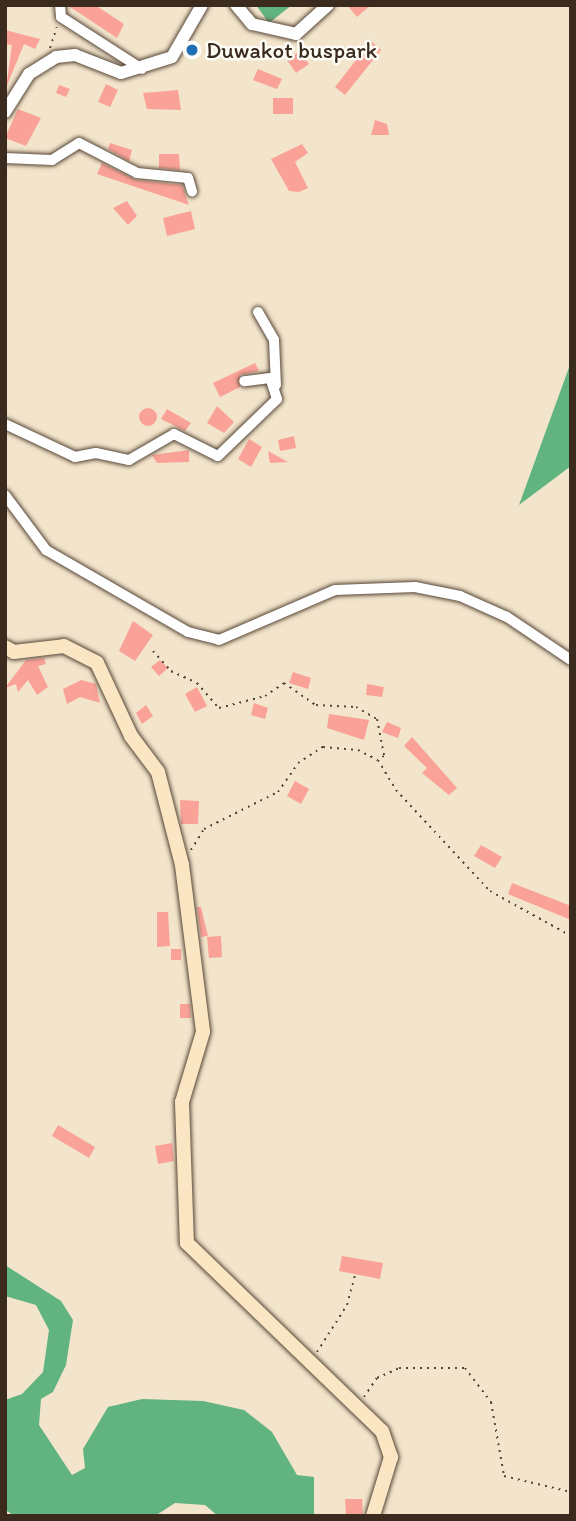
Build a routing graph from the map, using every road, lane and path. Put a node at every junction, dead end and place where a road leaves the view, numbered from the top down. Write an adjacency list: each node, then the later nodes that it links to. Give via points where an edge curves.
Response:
1 (60, 5): 5 (street)
2 (202, 5): 7 (street, via 177,51)
3 (236, 5): 4 (street, via 252,24 296,34)
4 (328, 5)
5 (61, 17): 6 (path); 7 (street)
6 (45, 62): 7 (street, via 75,55 107,71); 8 (street, via 29,74)
7 (144, 70)
8 (5, 112)
9 (5, 158): 10 (street, via 52,160 79,143 137,173 188,178)
10 (192, 191)
11 (258, 312): 13 (street, via 274,340)
12 (244, 382): 13 (street, via 270,378)
13 (276, 385): 14 (street, via 272,406 218,456 174,433 130,460 96,453 75,457)
14 (5, 424)
15 (5, 495): 18 (street, via 46,550 188,632 219,640 335,590 415,587 460,596 508,617)
16 (5, 647): 20 (main road, via 14,652 64,646 97,663 131,736 158,772)
17 (153, 651): 19 (path, via 171,671 197,683 219,708 265,696 284,682 316,705 346,705 377,719 384,756)
18 (571, 660)
19 (379, 760): 20 (path, via 358,750 323,747 298,762 278,792 204,829); 21 (path, via 396,790 490,891)
20 (182, 865): 23 (main road, via 185,923 204,1032 182,1102 187,1243)
21 (571, 936)
22 (355, 1275): 23 (path, via 337,1326)
23 (310, 1361): 24 (main road)
24 (358, 1405): 25 (path, via 377,1378 399,1368 465,1368 491,1402 504,1476); 26 (main road, via 382,1431 391,1457)
25 (571, 1492)
26 (373, 1516)

